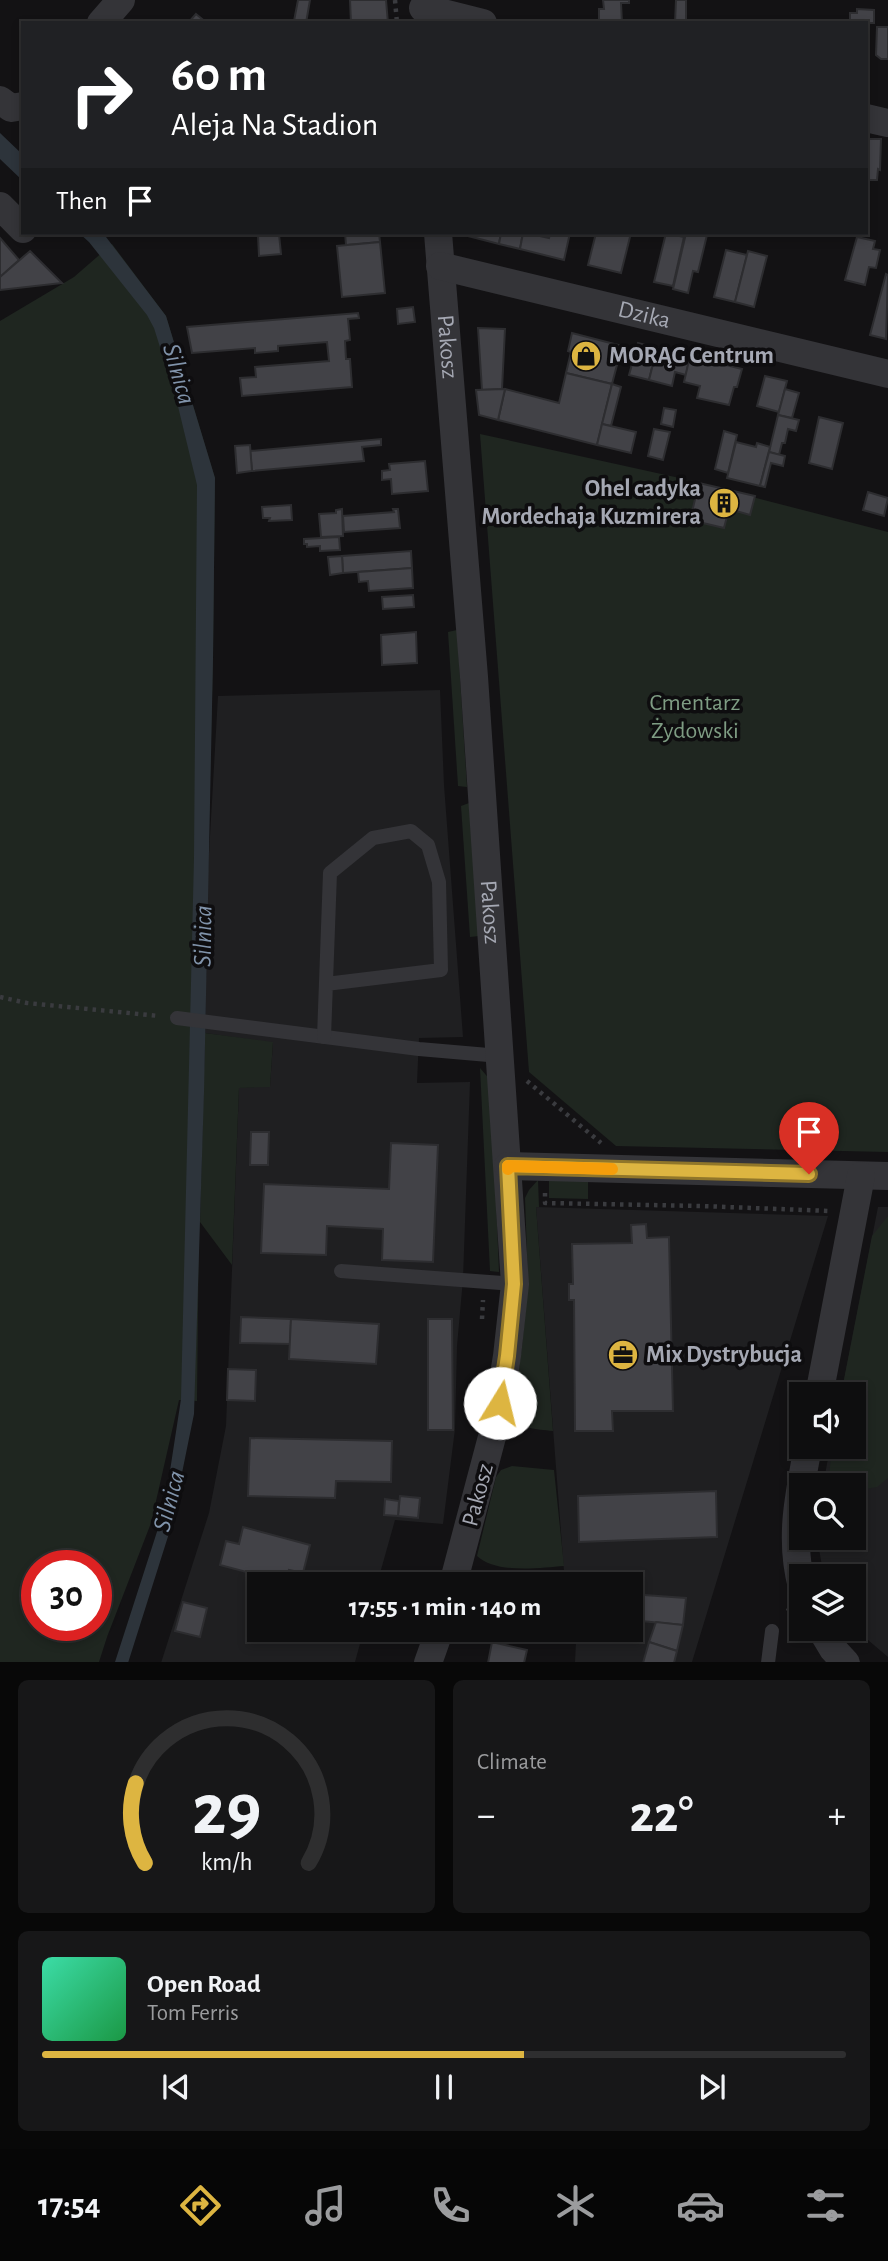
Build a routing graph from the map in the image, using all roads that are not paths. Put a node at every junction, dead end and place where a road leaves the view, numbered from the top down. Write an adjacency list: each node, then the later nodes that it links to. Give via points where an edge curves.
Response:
1 (121, 0): 3 (street)
2 (423, 10): 4 (street)
3 (103, 21)
4 (474, 21)
5 (868, 118): 6 (street)
6 (888, 123)
7 (0, 206): 8 (street)
8 (21, 227)
9 (438, 235): 10 (street, Pakosz)
10 (440, 266): 11 (street, Dzika); 15 (street, Pakosz)
11 (888, 374)
12 (326, 984): 12 (lane, via 330,873 373,838 411,831 428,845 439,882 441,970); 14 (lane)
13 (177, 1018): 14 (lane)
14 (324, 1037): 15 (lane)
15 (500, 1056): 16 (street, Pakosz)
16 (508, 1166): 17 (street); 19 (street, Pakosz)
17 (875, 1176): 20 (street)
18 (341, 1271): 19 (lane)
19 (514, 1284): 23 (street, Pakosz, via 497,1418)
20 (822, 1382)
21 (806, 1459): 22 (street, via 794,1527)
22 (797, 1564)
23 (456, 1572)
24 (772, 1631): 28 (lane)
25 (828, 1641): 29 (street)
26 (435, 1642): 27 (street)
27 (428, 1662)
28 (768, 1662)
29 (846, 1662)

